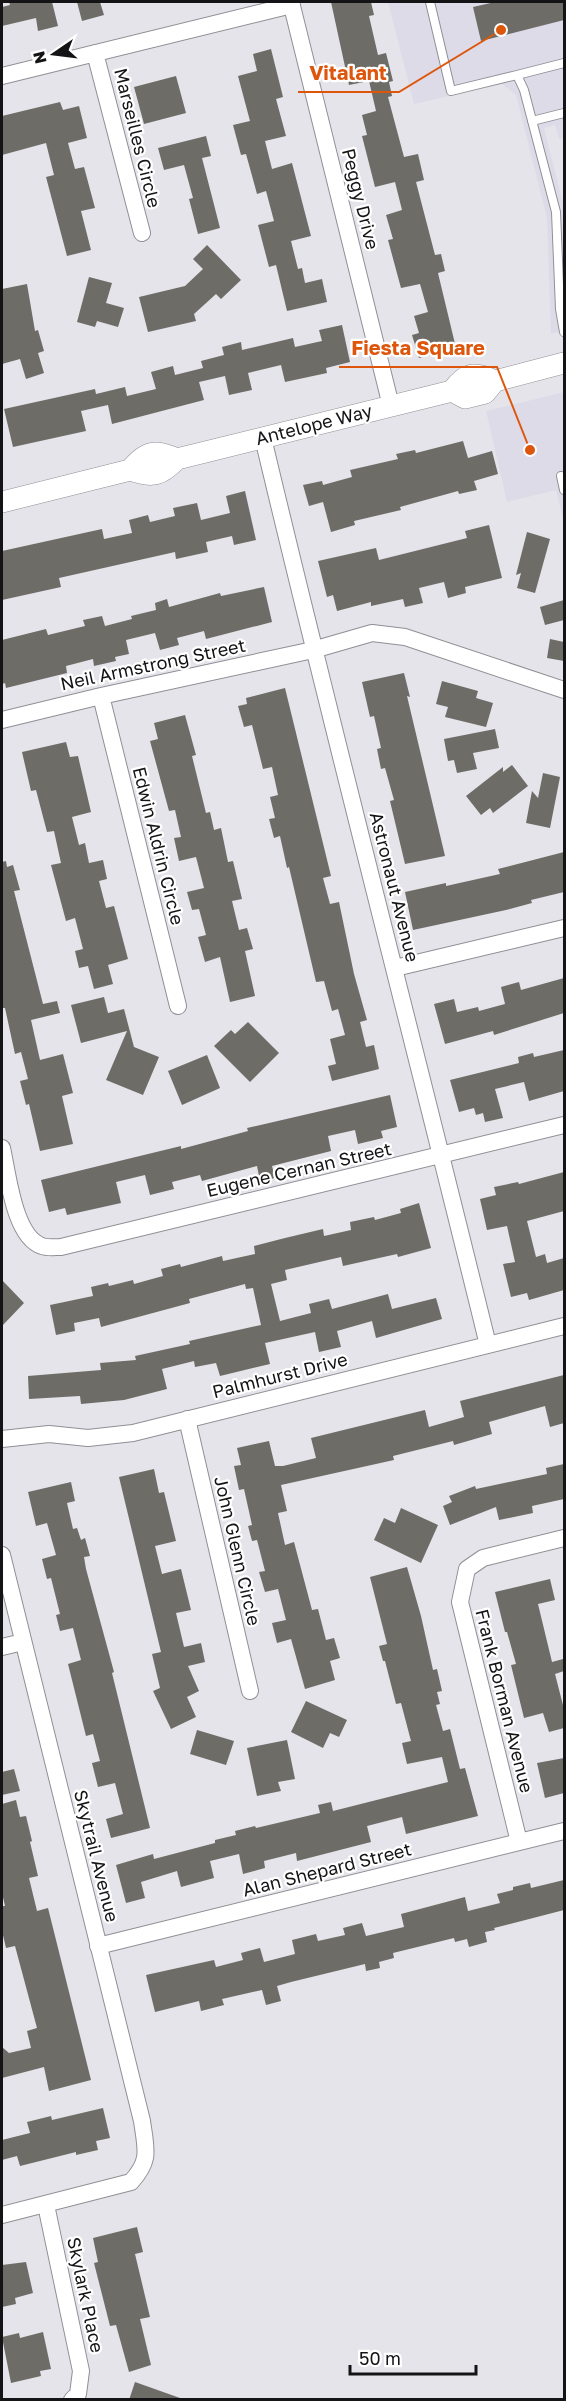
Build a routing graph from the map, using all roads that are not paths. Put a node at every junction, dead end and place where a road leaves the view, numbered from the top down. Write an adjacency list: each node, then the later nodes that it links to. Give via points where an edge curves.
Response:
1 (430, 2): 5 (lane, via 451,91)
2 (291, 3): 3 (street); 12 (street, Peggy Drive)
3 (95, 53): 6 (street); 9 (street, Marseilles Circle)
4 (564, 63): 5 (lane)
5 (517, 75): 8 (lane)
6 (2, 76)
7 (564, 113): 8 (lane)
8 (532, 121): 10 (lane, via 556,212)
9 (142, 233)
10 (564, 332)
11 (564, 363): 12 (street, Antelope Way, via 495,381 485,393 465,398 452,391)
12 (391, 406): 13 (street, Antelope Way)
13 (263, 438): 16 (street, Antelope Way, via 177,459 159,452 143,456 130,470); 17 (street, Astronaut Avenue)
14 (561, 476): 15 (lane)
15 (564, 490)
16 (2, 502)
17 (313, 650): 18 (street, Neil Armstrong Street, via 372,633 405,637); 19 (street, Neil Armstrong Street); 22 (street, Astronaut Avenue)
18 (564, 690)
19 (101, 696): 20 (street, Neil Armstrong Street); 23 (street, Edwin Aldrin Circle)
20 (2, 720)
21 (564, 928): 22 (street)
22 (395, 968): 26 (street, Astronaut Avenue)
23 (178, 1006)
24 (564, 1125): 26 (street, Eugene Cernan Street)
25 (2, 1148): 26 (street, Eugene Cernan Street, via 26,1235 42,1246 61,1247)
26 (442, 1156): 28 (street, Astronaut Avenue)
27 (564, 1326): 28 (street, Palmhurst Drive)
28 (488, 1345): 29 (street, Palmhurst Drive)
29 (187, 1419): 30 (street, Palmhurst Drive, via 99,1437 49,1434); 35 (street, John Glenn Circle)
30 (2, 1440)
31 (564, 1538): 37 (street, Frank Borman Avenue, via 483,1558 466,1569 460,1602)
32 (2, 1555): 33 (street, Skytrail Avenue)
33 (23, 1642): 34 (street); 38 (street, Skytrail Avenue)
34 (2, 1647)
35 (250, 1691)
36 (564, 1831): 37 (street, Alan Shepard Street)
37 (519, 1842): 38 (street, Alan Shepard Street)
38 (98, 1946): 39 (street, Skytrail Avenue, via 142,2121 144,2168 131,2182)
39 (46, 2205): 40 (street); 41 (street, Skylark Place, via 81,2371)
40 (2, 2216)
41 (75, 2397)

